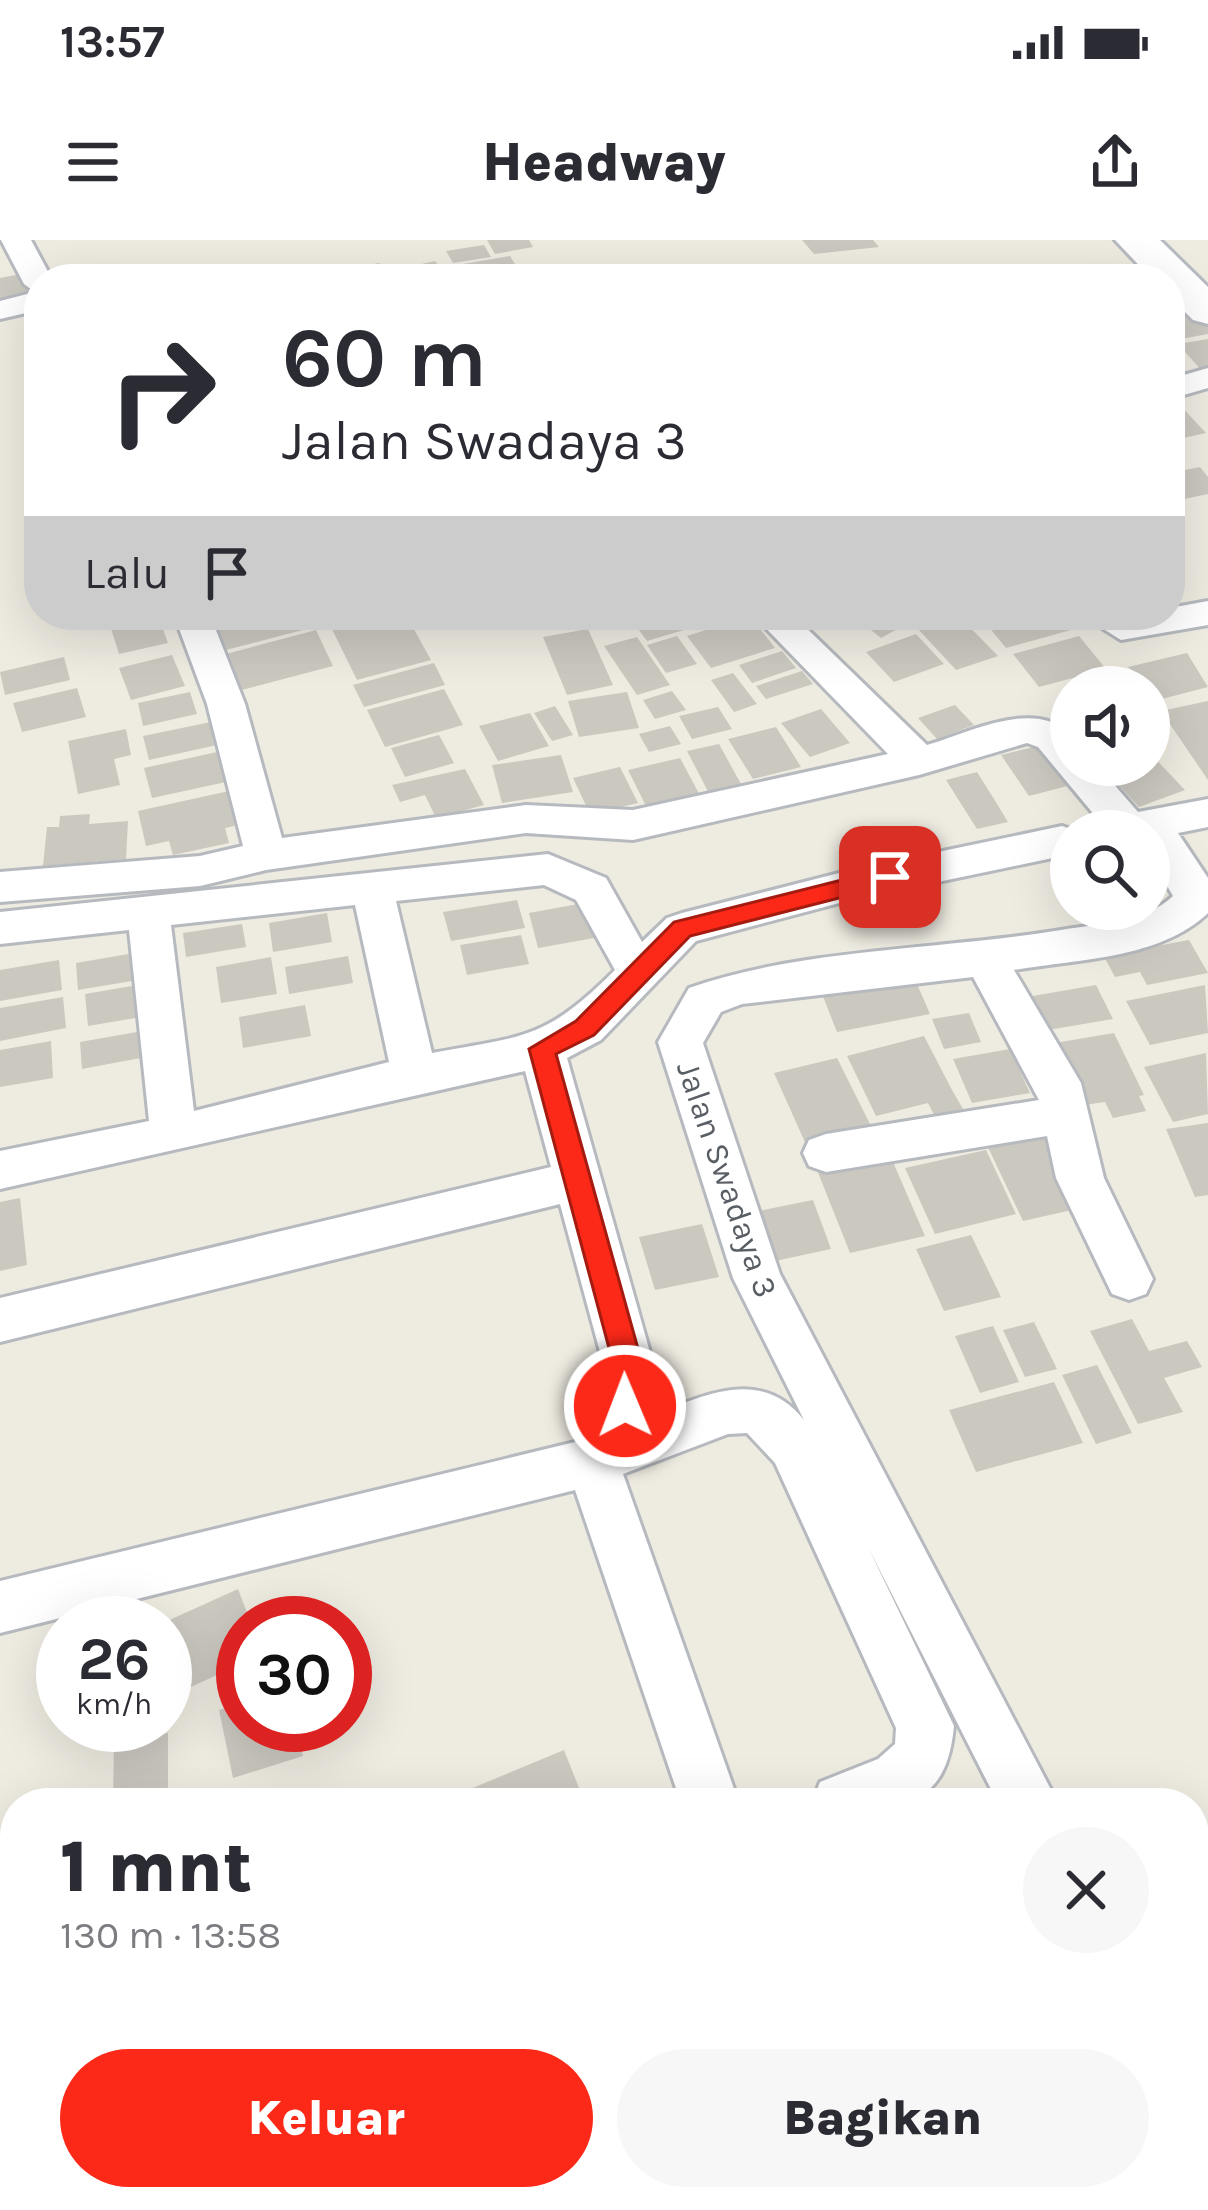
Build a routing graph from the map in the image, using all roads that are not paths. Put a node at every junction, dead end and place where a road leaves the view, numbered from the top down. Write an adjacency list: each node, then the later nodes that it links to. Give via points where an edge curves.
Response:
1 (1136, 240): 2 (main road)
2 (1161, 264)
3 (1185, 288): 4 (main road)
4 (1208, 310)
5 (198, 630): 14 (street)
6 (786, 630): 8 (street)
7 (1050, 737): 8 (street, via 1029,729)
8 (920, 761): 14 (street, via 633,825 526,819)
9 (1094, 786): 10 (street)
10 (1116, 810)
11 (1208, 812): 12 (street)
12 (1170, 820)
13 (1050, 843): 23 (street, via 682,929)
14 (266, 855): 17 (street, via 200,871)
15 (1170, 866): 19 (street, Jalan Swadaya 3, via 1194,901)
16 (372, 886): 18 (street); 23 (street, via 560,872 591,889); 25 (street)
17 (0, 887)
18 (148, 912): 20 (street); 27 (street)
19 (1170, 923)
20 (0, 928)
21 (1134, 930): 22 (street, Jalan Swadaya 3)
22 (985, 958): 26 (street, via 1058,1083); 37 (street, Jalan Swadaya 3, via 740,988 705,1000 680,1042 757,1278)
23 (638, 973): 24 (street, via 585,1028)
24 (542, 1049): 25 (street); 30 (street)
25 (414, 1075): 27 (street)
26 (1067, 1114): 28 (street); 31 (street, via 1080,1178)
27 (174, 1135): 29 (street)
28 (826, 1153)
29 (0, 1170)
30 (581, 1179): 32 (street); 33 (street, via 628,1363 625,1406)
31 (1129, 1279)
32 (0, 1320)
33 (592, 1462): 34 (street); 35 (street); 36 (street, via 727,1412 754,1411 775,1423 925,1726 922,1758)
34 (0, 1606)
35 (705, 1788)
36 (879, 1788)
37 (1021, 1788)

